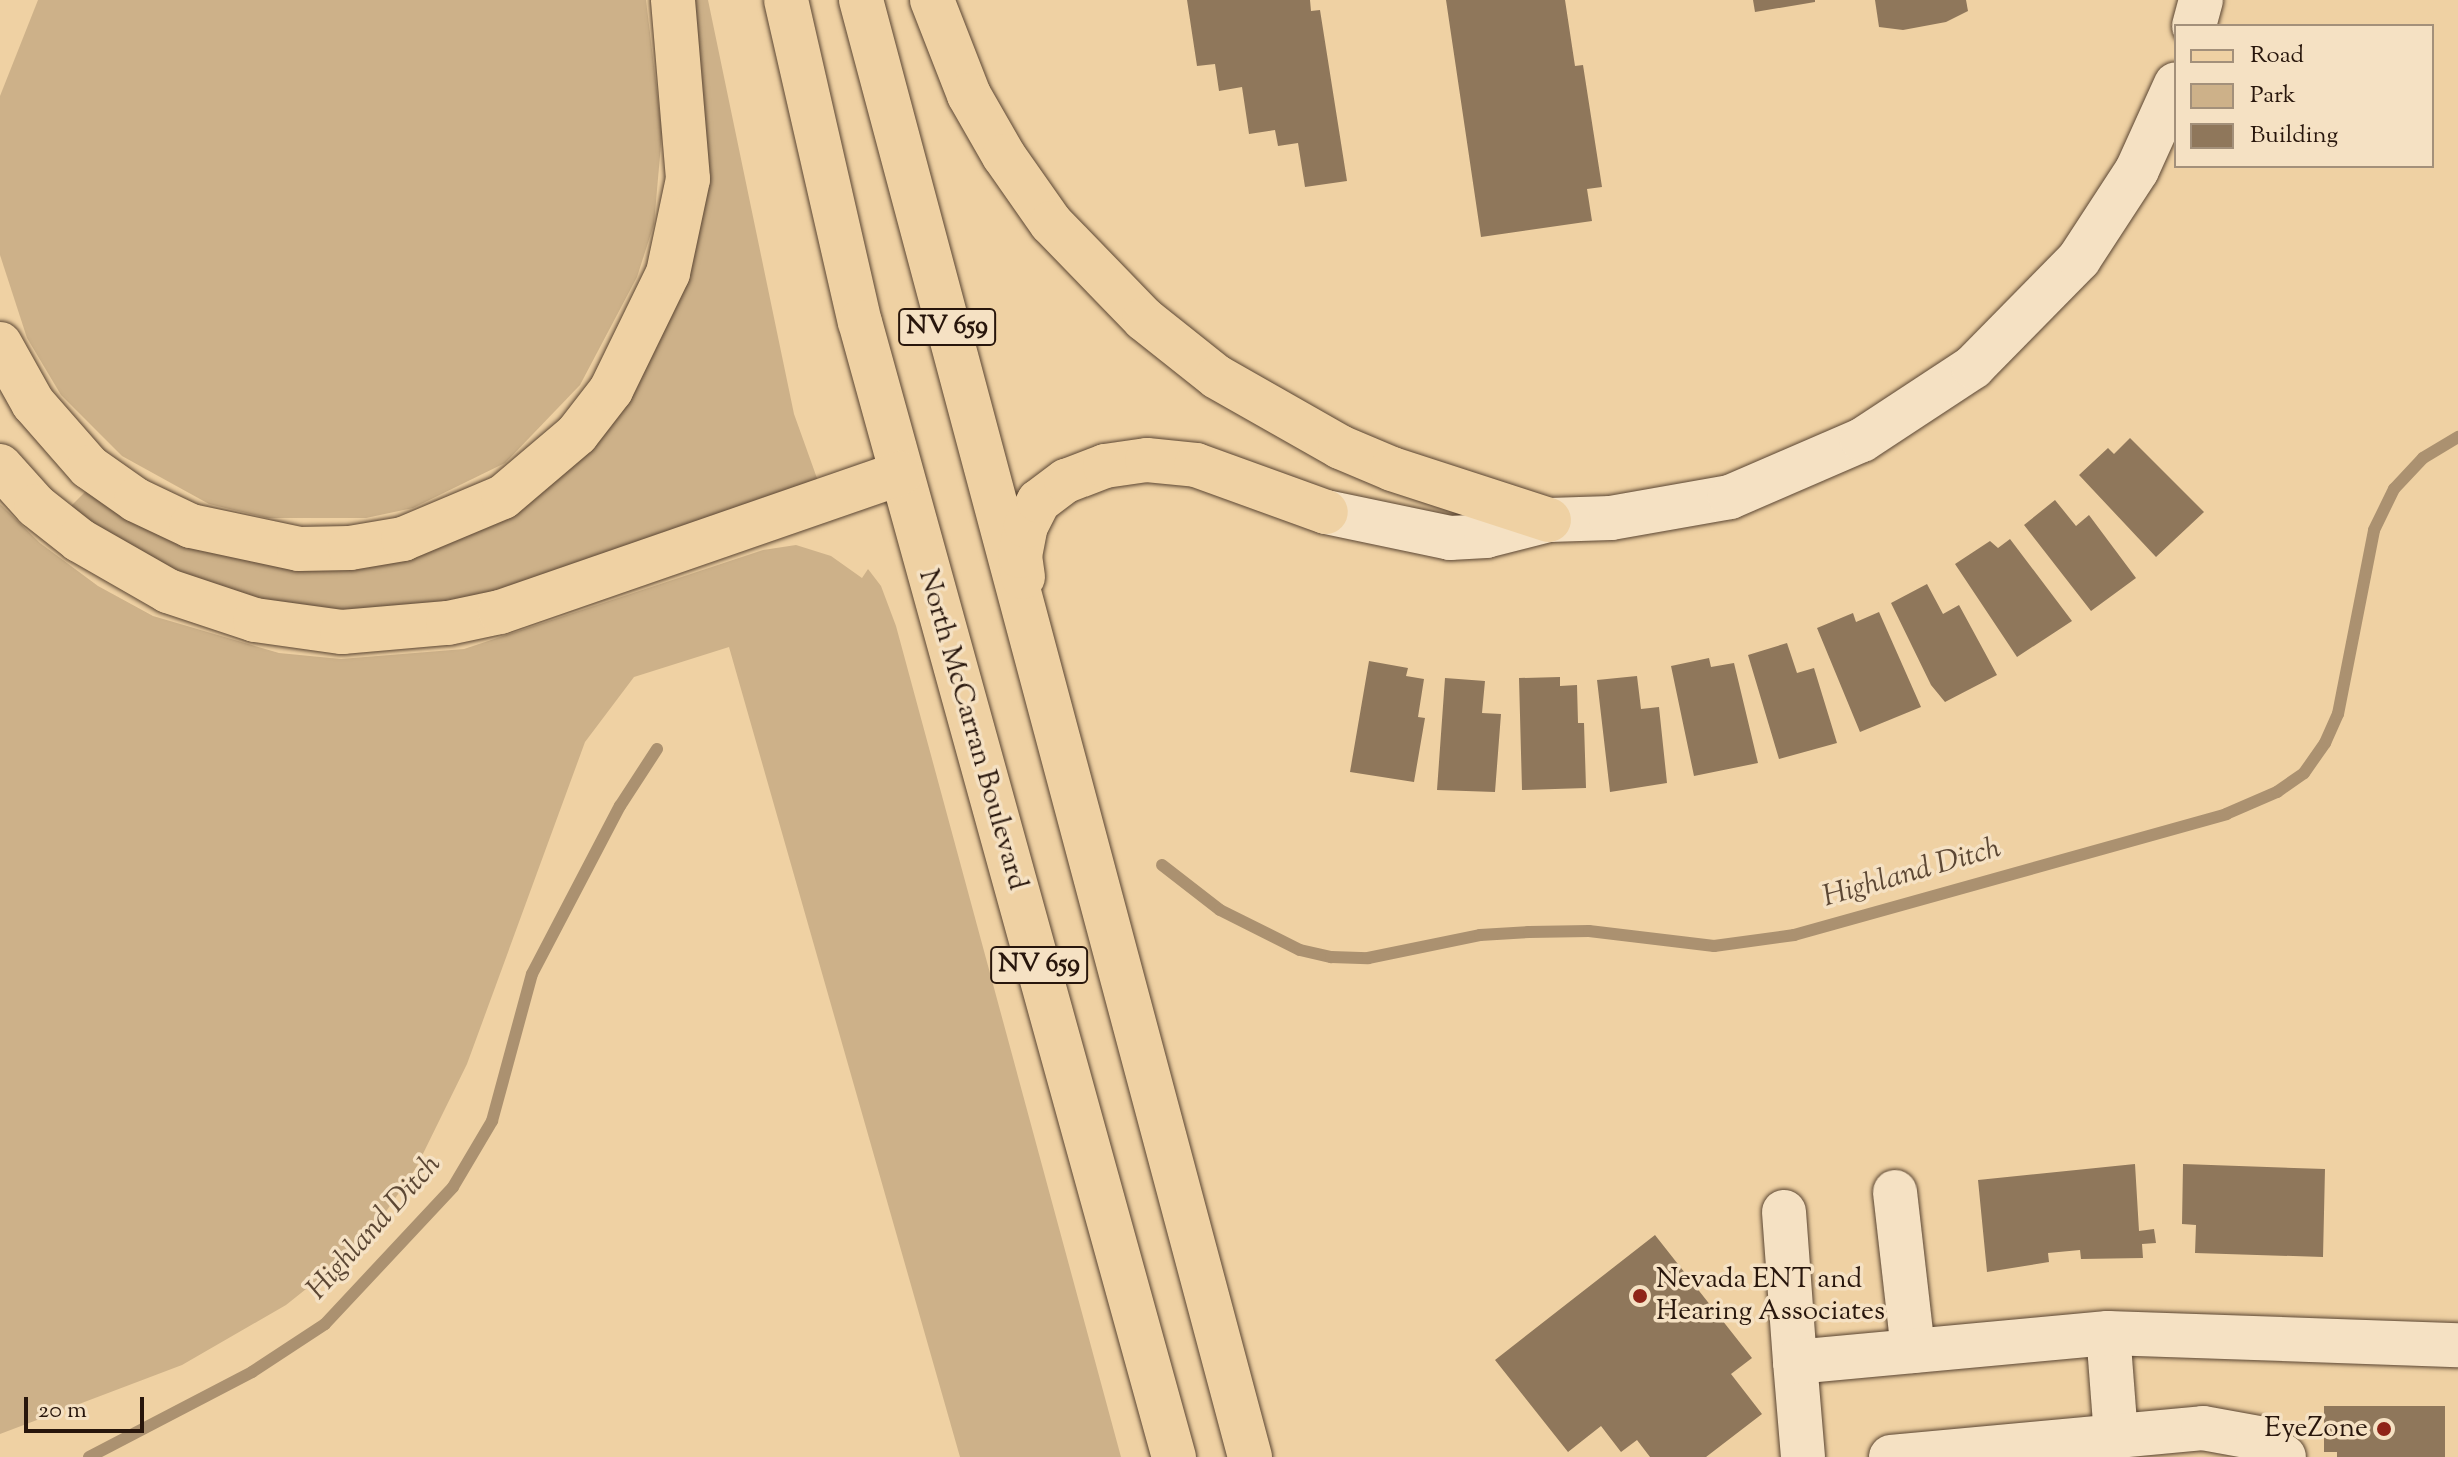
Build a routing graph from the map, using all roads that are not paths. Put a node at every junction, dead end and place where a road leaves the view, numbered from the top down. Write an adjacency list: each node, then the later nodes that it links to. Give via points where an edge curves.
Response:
1 (673, 0): 8 (main road, via 688,179 668,273 611,390 543,467 503,497 403,539 350,548 248,542 191,526 136,500 89,467 33,403)
2 (786, 0): 10 (main road, North McCarran Boulevard / NV 659, via 860,322)
3 (861, 0): 13 (main road, NV 659)
4 (932, 0): 12 (main road, via 969,95 1004,156 1051,223 1144,319 1217,377 1326,440 1392,469)
5 (2201, 0): 6 (street)
6 (2195, 24)
7 (2174, 88): 12 (street, via 2137,170 2079,259 1999,344 1932,399 1862,440 1730,497 1611,518)
8 (0, 344)
9 (0, 466): 10 (main road, via 36,506 79,540 168,591 255,620 342,632 448,623 500,612)
10 (901, 473): 21 (main road, North McCarran Boulevard / NV 659)
11 (1326, 512): 12 (street, via 1450,538 1486,536); 13 (main road, via 1196,465 1147,460 1105,466 1066,481 1039,501 1026,526 1020,556)
12 (1549, 520)
13 (1035, 654): 22 (main road, NV 659)
14 (1895, 1192): 18 (street)
15 (1784, 1212): 19 (street)
16 (2108, 1333): 17 (street); 18 (street); 20 (street)
17 (2458, 1345)
18 (1913, 1351): 19 (street)
19 (1795, 1362): 23 (street)
20 (2116, 1436): 24 (street); 25 (street, via 2229,1429 2258,1438)
21 (1174, 1457)
22 (1250, 1457)
23 (1803, 1457)
24 (1891, 1457)
25 (2284, 1457)

